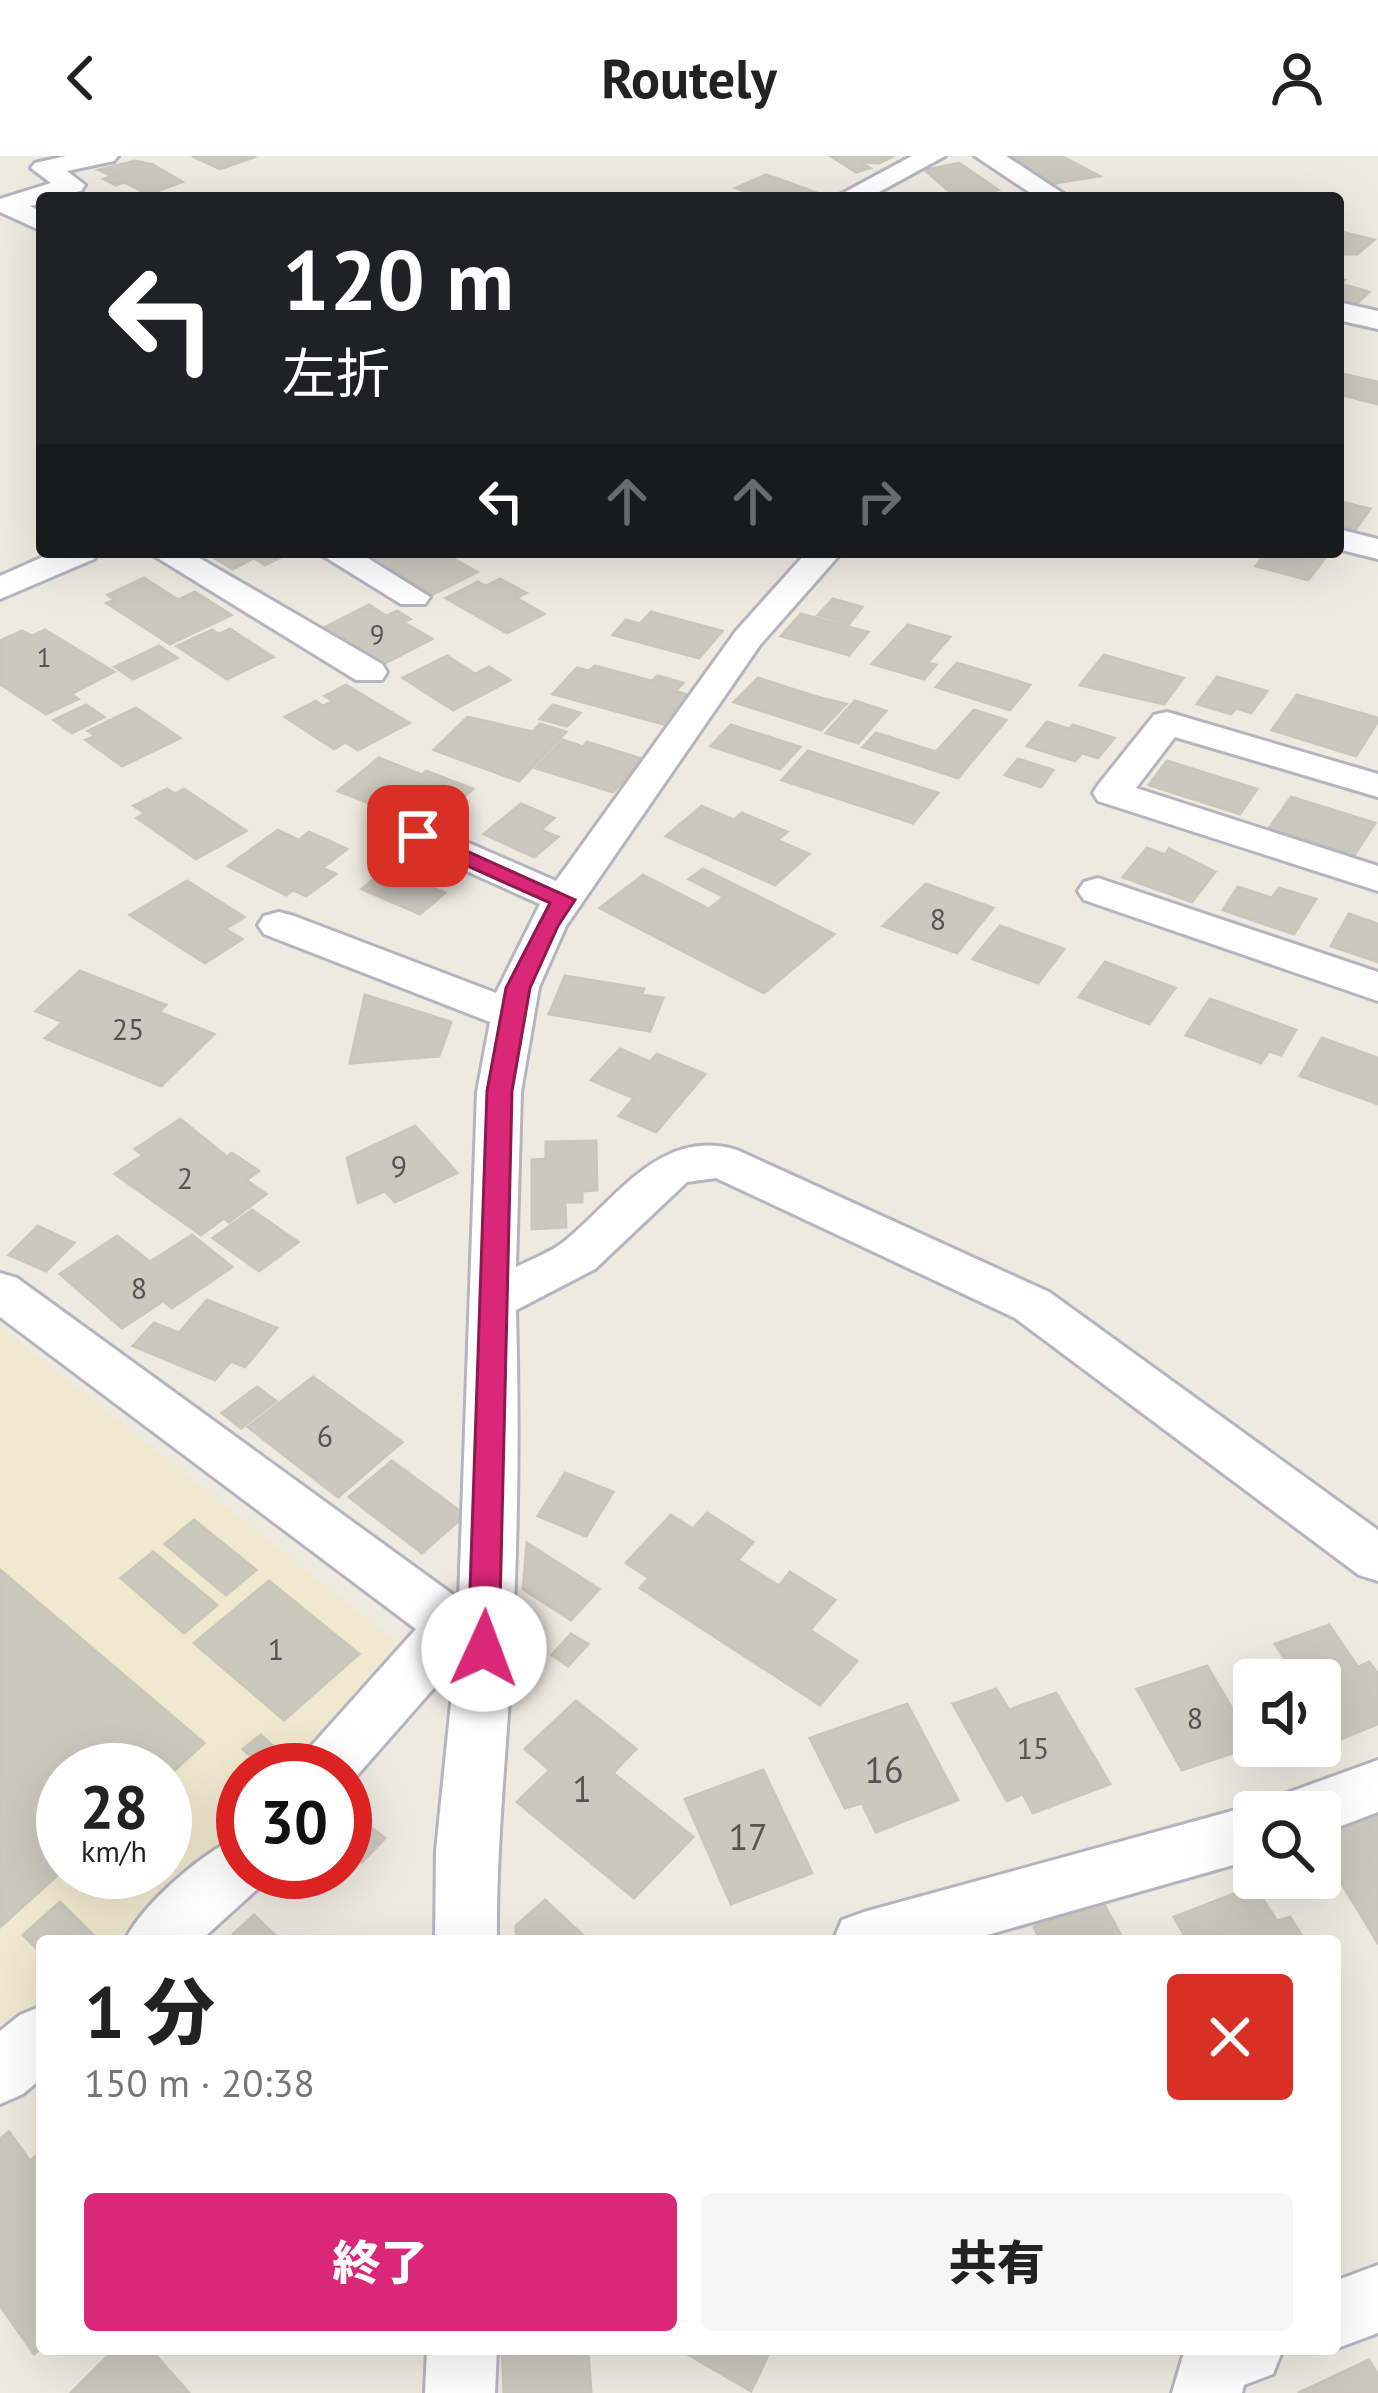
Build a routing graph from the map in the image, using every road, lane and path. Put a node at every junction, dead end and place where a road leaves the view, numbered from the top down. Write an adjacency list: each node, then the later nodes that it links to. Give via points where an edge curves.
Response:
1 (105, 156): 4 (street)
2 (932, 156): 6 (street)
3 (988, 156): 7 (street)
4 (53, 160): 5 (street, via 44,167 72,184)
5 (55, 192)
6 (860, 192)
7 (1047, 192)
8 (1344, 312): 9 (street)
9 (1378, 320)
10 (1344, 540): 11 (street)
11 (1378, 549)
12 (69, 558): 16 (street)
13 (175, 558): 18 (street)
14 (345, 558): 17 (street)
15 (820, 558): 23 (street, via 748,638)
16 (0, 589)
17 (413, 597)
18 (369, 672)
19 (1378, 787): 21 (street, via 1167,723 1112,793)
20 (418, 836): 23 (street)
21 (1378, 879)
22 (1098, 891): 25 (street)
23 (564, 900): 26 (street)
24 (279, 925): 26 (street)
25 (1378, 987)
26 (512, 1016): 28 (street, via 500,1091)
27 (0, 1292): 30 (street)
28 (491, 1300): 29 (street, via 578,1257 674,1167 722,1161 1032,1305); 30 (street, via 494,1403)
29 (1378, 1559)
30 (467, 1639): 31 (street); 37 (street)
31 (355, 1743)
32 (1378, 1786): 33 (street)
33 (1341, 1800)
34 (1233, 1838): 38 (street)
35 (216, 1887): 36 (street)
36 (163, 1935)
37 (466, 1935)
38 (885, 1935)
39 (36, 2042): 40 (street)
40 (0, 2072)
41 (1378, 2299): 42 (street)
42 (1341, 2313)
43 (462, 2355): 45 (street)
44 (1232, 2355): 46 (street, via 1214,2362)
45 (460, 2393)
46 (1207, 2393)

